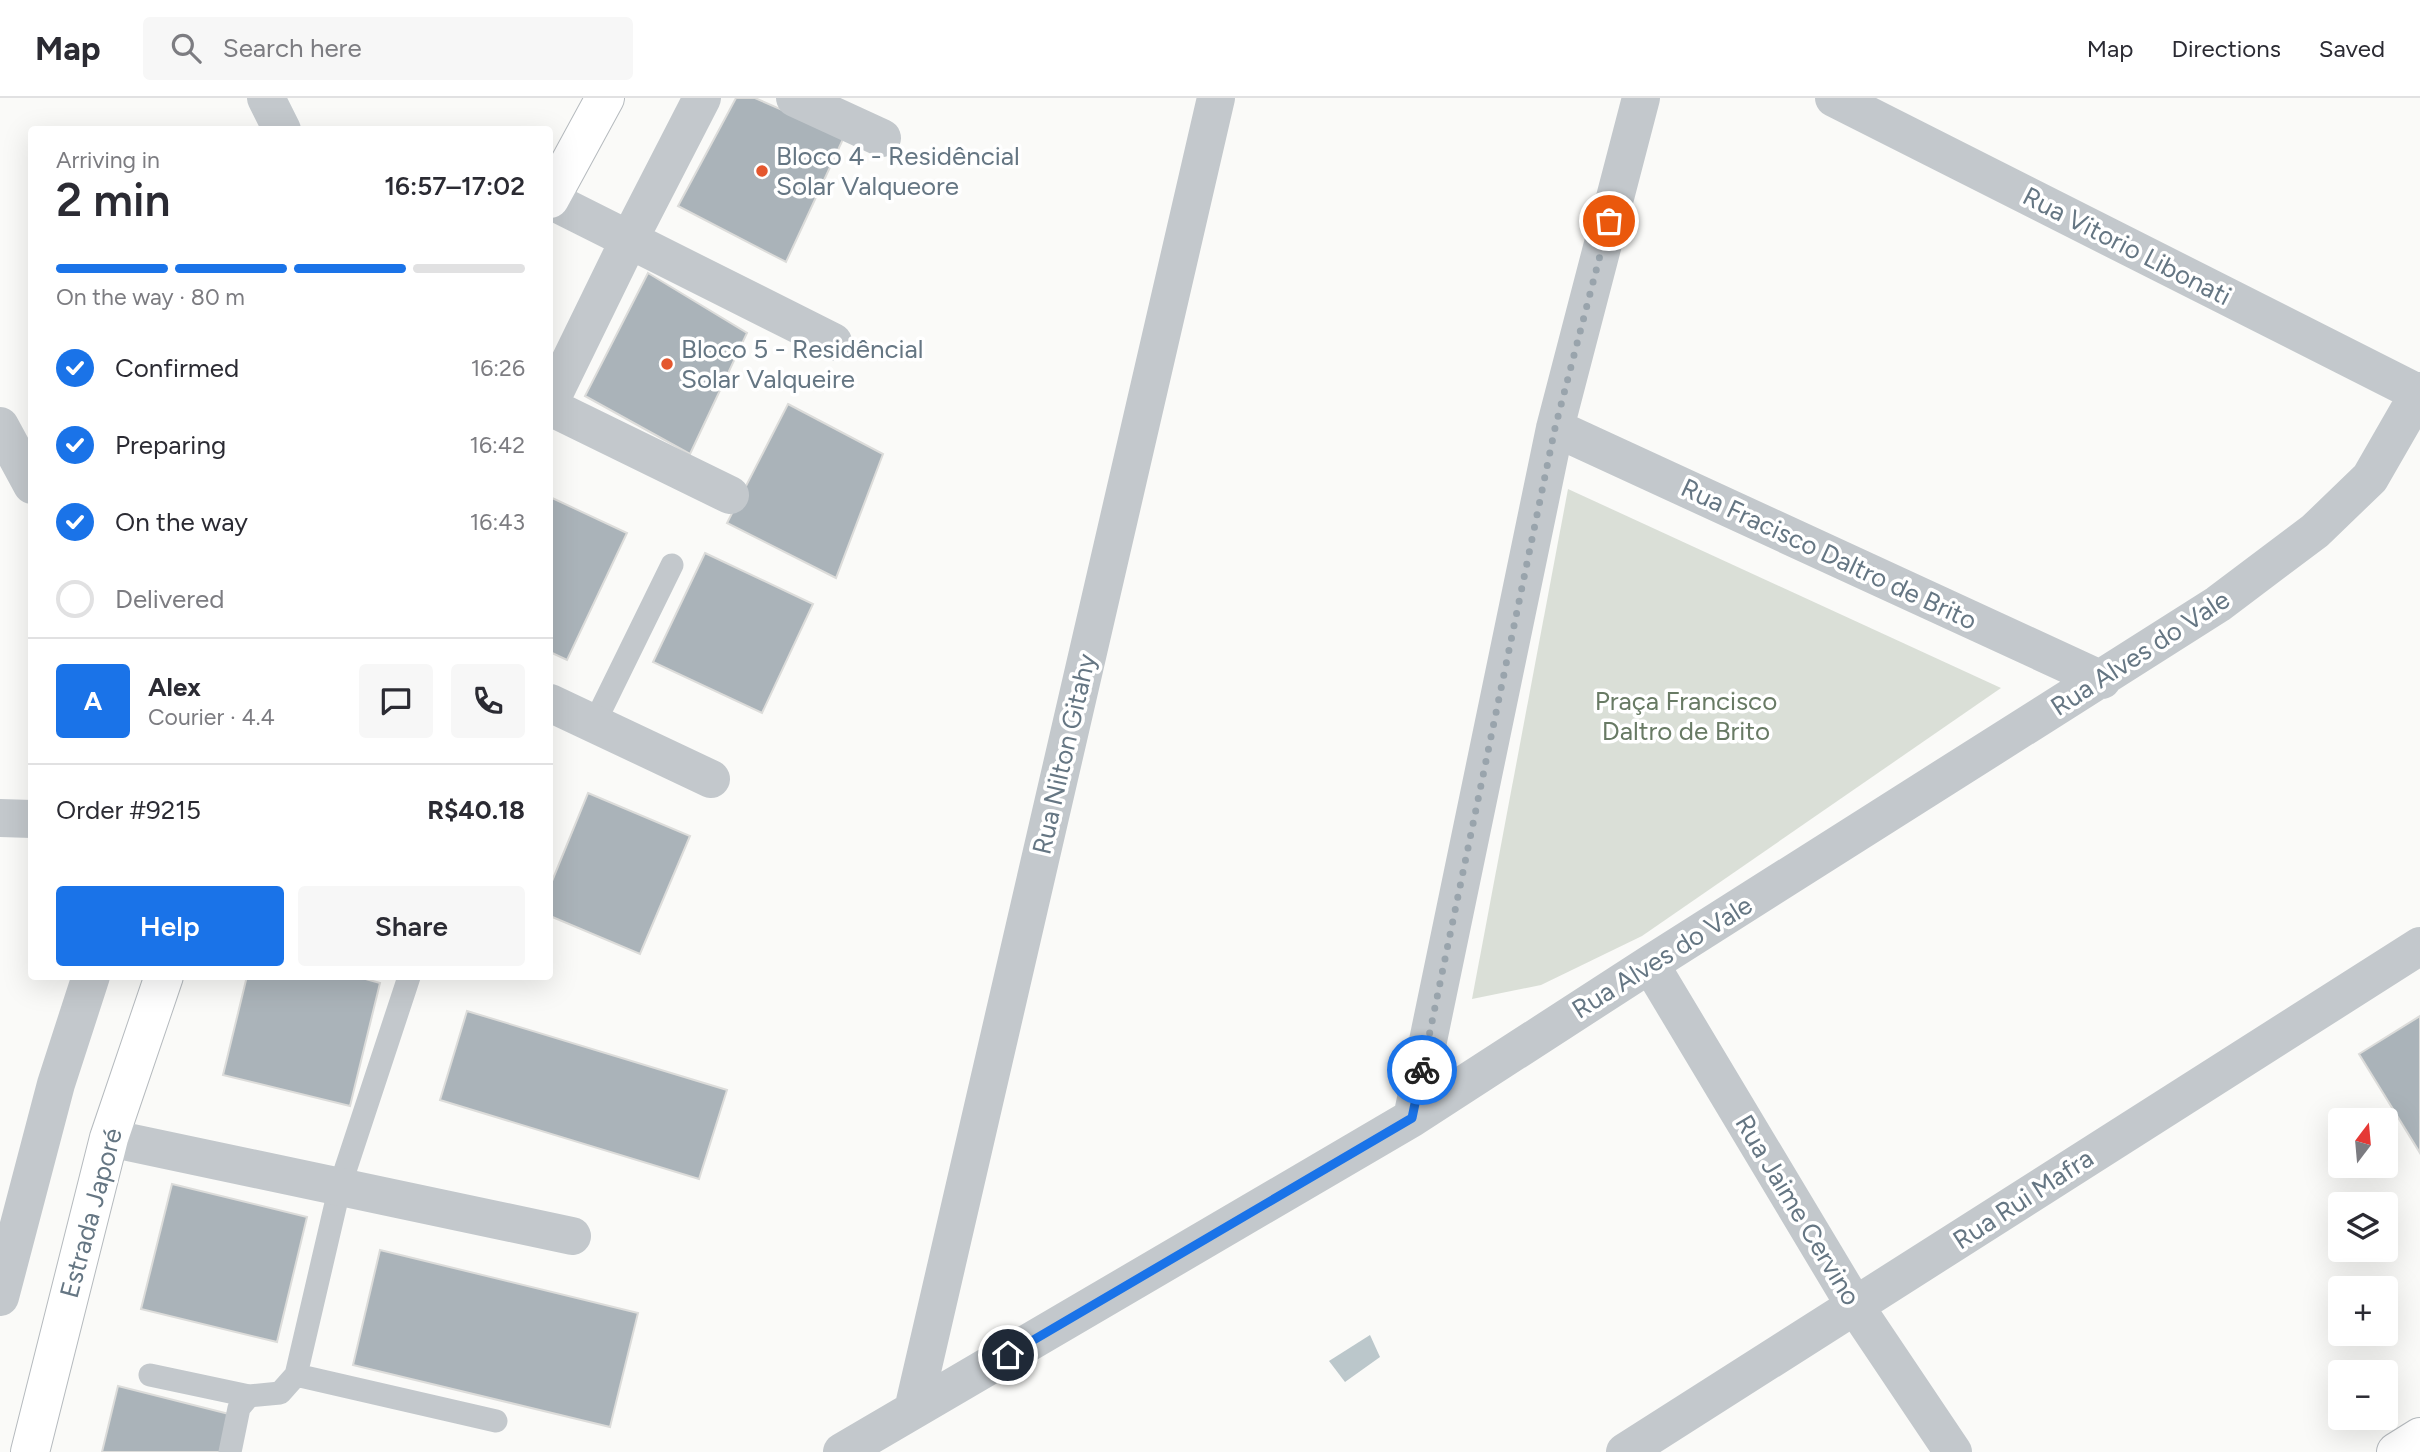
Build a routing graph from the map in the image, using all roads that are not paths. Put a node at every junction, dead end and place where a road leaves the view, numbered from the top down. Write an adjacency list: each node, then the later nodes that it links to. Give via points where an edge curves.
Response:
1 (265, 98): 8 (street)
2 (605, 98): 10 (main road)
3 (702, 98): 12 (street)
4 (795, 98): 9 (street)
5 (1216, 98): 42 (street, Rua Nilton Gitahy)
6 (1641, 98): 18 (street)
7 (1834, 98): 14 (street, Rua Vitorio Libonati)
8 (280, 126)
9 (882, 138)
10 (553, 194)
11 (553, 202): 12 (street)
12 (629, 240): 13 (street); 15 (street)
13 (833, 342)
14 (2420, 393): 22 (street, Rua Alves do Vale, via 2371,478 2315,531 2218,604)
15 (553, 399)
16 (553, 406): 20 (street)
17 (0, 426): 19 (street)
18 (1555, 428): 22 (street, Rua Fracisco Daltro de Brito); 33 (street)
19 (28, 478)
20 (730, 495)
21 (673, 565): 24 (lane)
22 (2102, 680): 29 (street, Rua Alves do Vale)
23 (553, 704): 24 (street)
24 (594, 724): 25 (street)
25 (711, 779)
26 (0, 818): 27 (street)
27 (28, 818)
28 (2420, 946): 38 (street, Rua Rui Mafra)
29 (1650, 964): 33 (street, Rua Alves do Vale); 38 (street, Rua Jaime Cervino)
30 (90, 980): 37 (street, via 56,1084)
31 (163, 980): 34 (main road, Estrada Japoré)
32 (408, 980): 35 (lane)
33 (1412, 1118): 42 (street, Rua Alves do Vale)
34 (109, 1138): 35 (street); 45 (main road, Estrada Japoré)
35 (340, 1186): 36 (street); 40 (lane)
36 (572, 1236)
37 (0, 1297)
38 (1855, 1306): 48 (street, Rua Rui Mafra); 49 (street, Rua Jaime Cervino)
39 (150, 1375): 41 (lane)
40 (296, 1375): 41 (lane, via 280,1393); 43 (lane)
41 (250, 1396): 46 (lane, via 239,1408)
42 (913, 1410): 47 (street, Rua Alves do Vale)
43 (496, 1421)
44 (2420, 1437): 50 (main road)
45 (30, 1452)
46 (232, 1452)
47 (842, 1452)
48 (1625, 1452)
49 (1953, 1452)
50 (2396, 1452)

